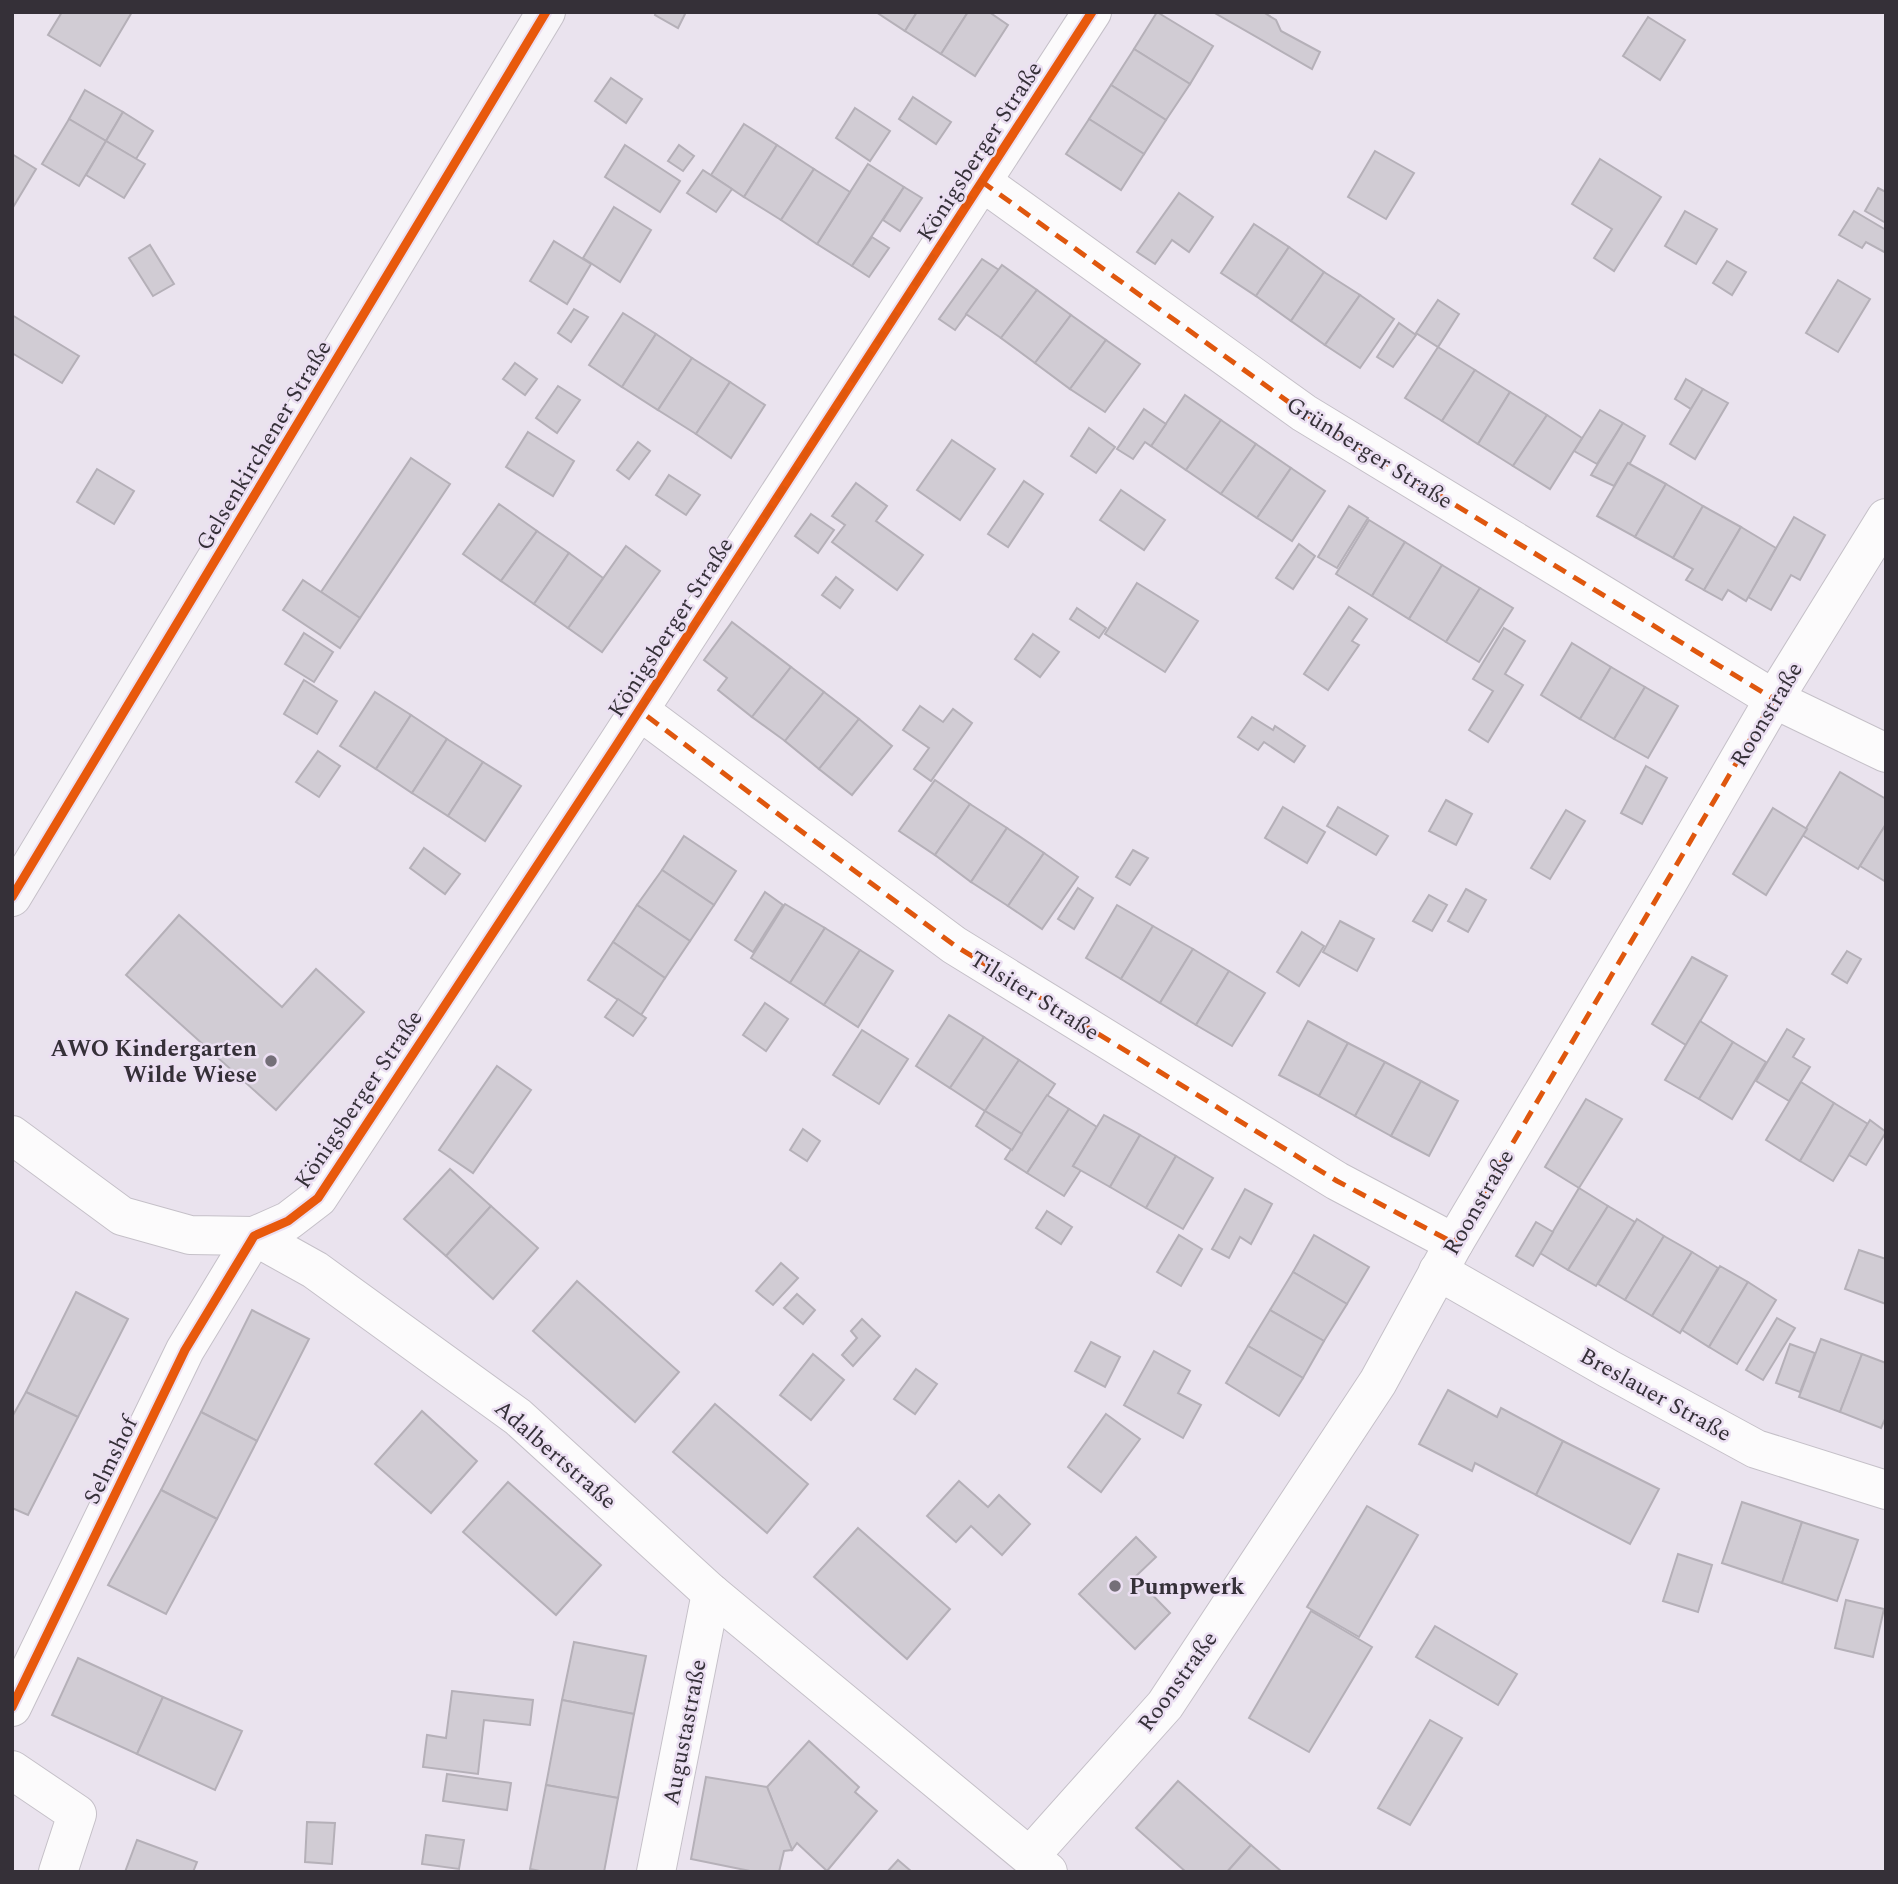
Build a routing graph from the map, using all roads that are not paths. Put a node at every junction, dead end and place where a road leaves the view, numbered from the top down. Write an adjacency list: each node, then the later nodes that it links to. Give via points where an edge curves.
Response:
1 (546, 12): 8 (main road, Gelsenkirchener Straße)
2 (1092, 12): 3 (street, Königsberger Straße)
3 (981, 181): 5 (street, Grünberger Straße, via 1304,413); 6 (street, Königsberger Straße)
4 (1886, 518): 5 (street, Roonstraße)
5 (1774, 699): 7 (street, Grünberger Straße); 11 (street, Roonstraße)
6 (640, 711): 10 (street, Königsberger Straße, via 318,1198 288,1221); 11 (street, Tilsiter Straße, via 954,945 1337,1181)
7 (1886, 753)
8 (12, 897)
9 (12, 1135): 10 (street, Adalbertstraße, via 122,1216 190,1235)
10 (254, 1236): 13 (street, Adalbertstraße, via 315,1270 518,1417); 14 (street, Selmshof, via 185,1350)
11 (1446, 1257): 12 (street, Breslauer Straße, via 1609,1369 1756,1449); 16 (street, Roonstraße, via 1378,1382 1165,1705)
12 (1886, 1490)
13 (711, 1593): 16 (street, Adalbertstraße); 18 (street, Augustastraße)
14 (12, 1707)
15 (12, 1770): 17 (street, via 77,1815)
16 (1039, 1864)
17 (58, 1872)
18 (656, 1872)

